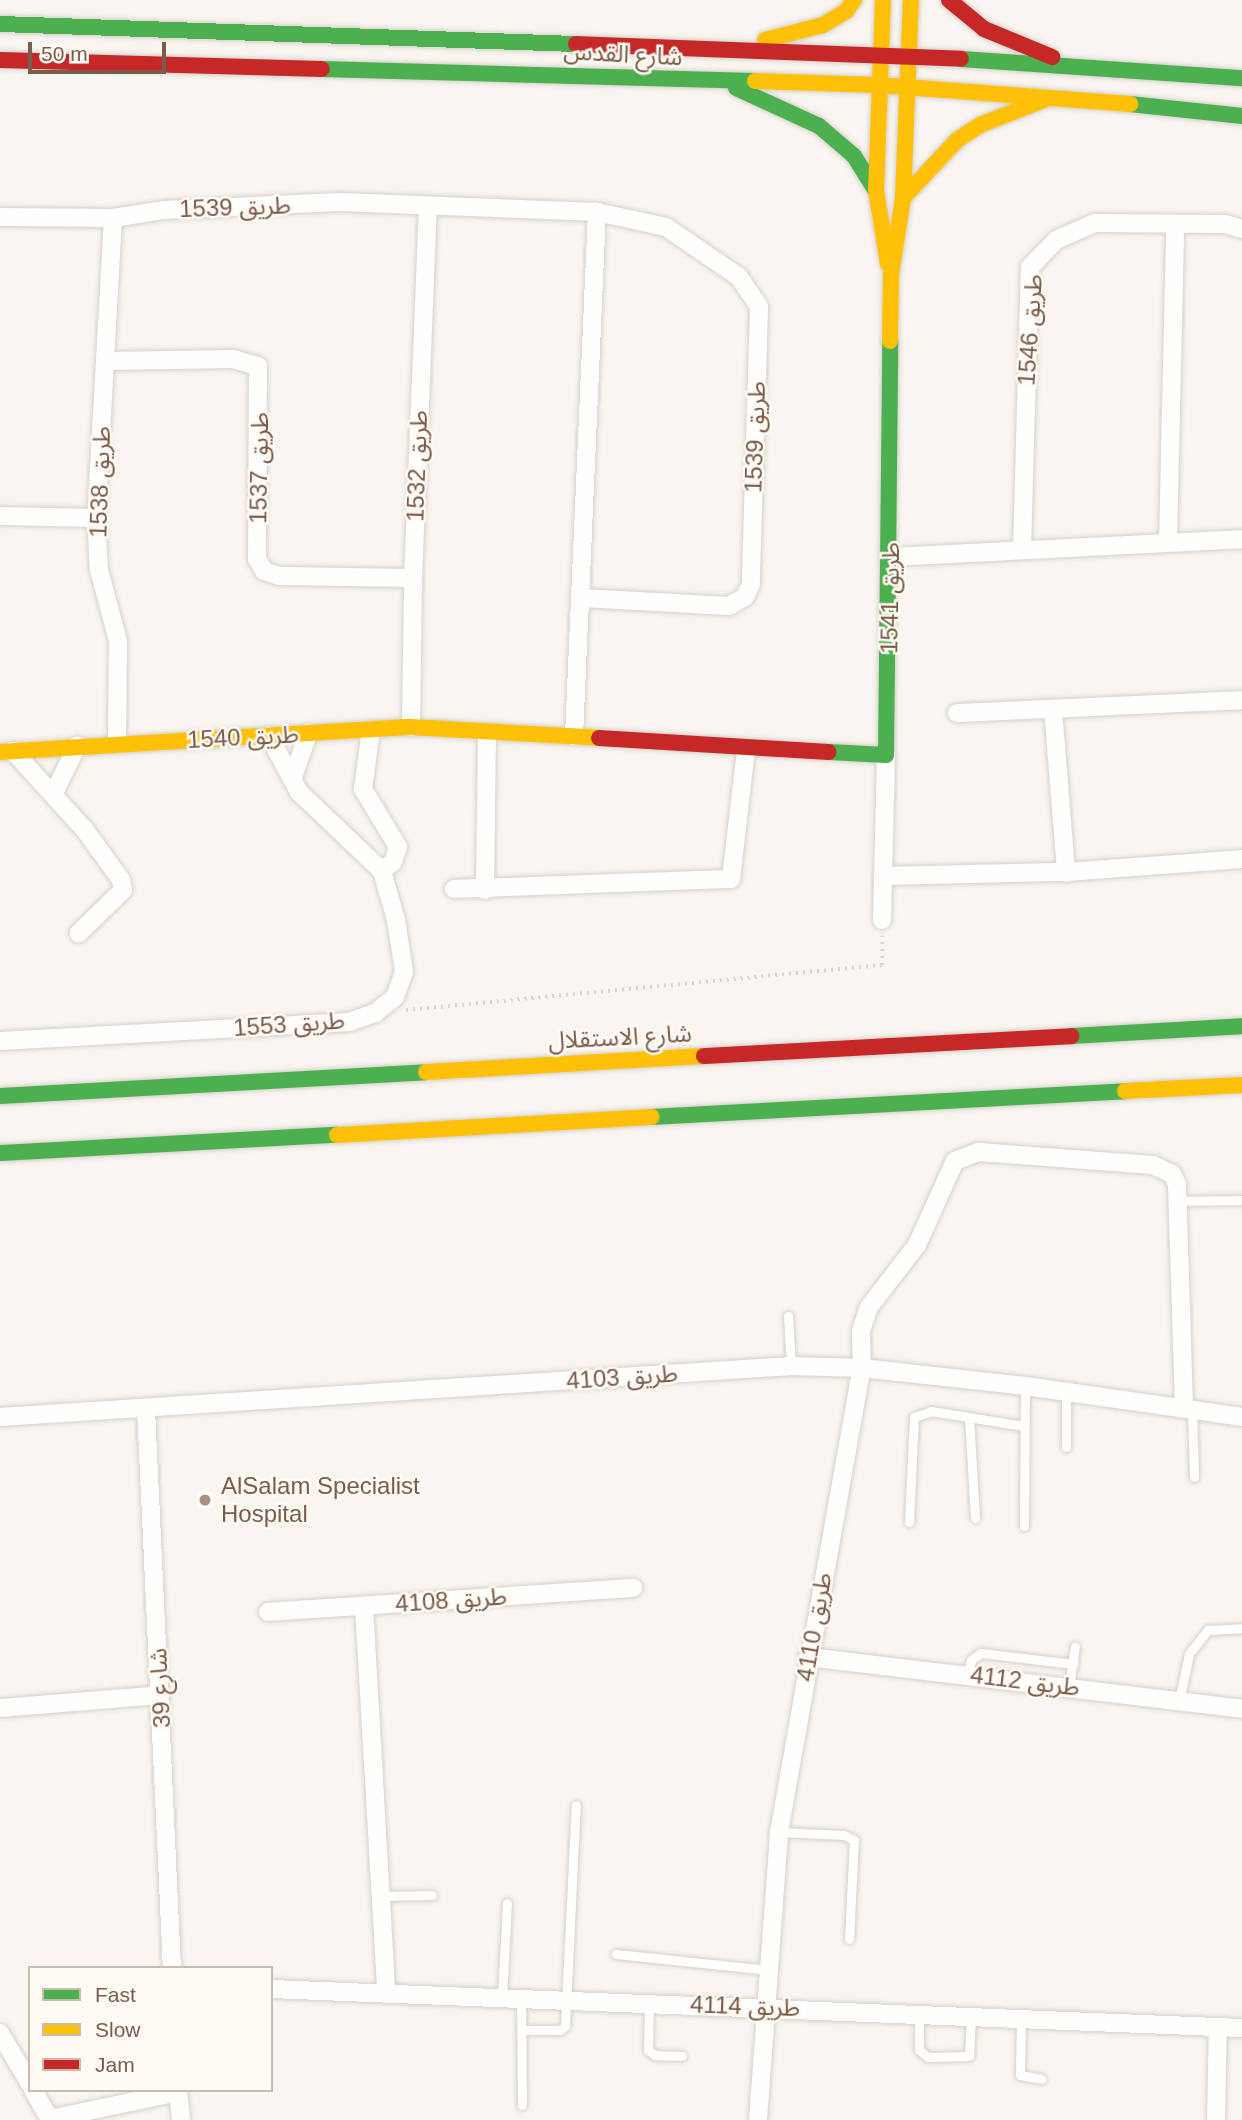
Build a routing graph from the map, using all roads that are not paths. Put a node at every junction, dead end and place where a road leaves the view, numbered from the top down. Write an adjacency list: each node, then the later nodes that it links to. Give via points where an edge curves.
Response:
1 (853, 0): 6 (main road, via 846,11 822,26)
2 (883, 0): 7 (main road, طريق 1541)
3 (911, 0): 8 (main road, طريق 1541)
4 (949, 0): 10 (main road, via 984,29)
5 (0, 24): 6 (main road, شارع القدس)
6 (729, 47): 7 (main road, شارع القدس)
7 (878, 55): 8 (main road, شارع القدس); 13 (main road, طريق 1541)
8 (907, 55): 10 (main road, شارع القدس); 14 (main road, طريق 1541)
9 (0, 60): 12 (main road, شارع القدس, via 620,75)
10 (1076, 65): 11 (main road, شارع القدس)
11 (1242, 78)
12 (726, 83): 13 (main road, شارع القدس); 17 (main road, via 819,126 854,156)
13 (878, 85): 14 (main road, شارع القدس); 17 (main road, طريق 1541)
14 (907, 86): 15 (main road, شارع القدس); 18 (main road, طريق 1541)
15 (1055, 96): 16 (main road, شارع القدس); 18 (main road, via 980,125 957,140)
16 (1242, 116)
17 (876, 190): 25 (main road, طريق 1541)
18 (903, 198): 25 (main road, طريق 1541)
19 (428, 206): 20 (street, طريق 1539); 22 (street, طريق 1539, via 339,202 164,210); 33 (street, طريق 1532)
20 (597, 212): 34 (street); 34 (street, طريق 1539, via 666,227 739,277 759,307 751,584 745,597 729,606)
21 (0, 217): 22 (street, طريق 1539)
22 (113, 218): 26 (street, طريق 1538)
23 (1175, 224): 24 (street, طريق 1546); 30 (street); 31 (street, طريق 1546, via 1095,223 1056,240 1030,267)
24 (1242, 229)
25 (891, 275): 32 (main road, طريق 1541)
26 (107, 361): 28 (street, طريق 1538); 33 (street, طريق 1537, via 233,359 258,366 257,559 264,571 279,576)
27 (0, 516): 28 (street)
28 (96, 518): 44 (street, طريق 1538, via 99,570 118,641)
29 (1242, 539): 30 (street)
30 (1168, 542): 31 (street)
31 (1021, 550): 32 (street)
32 (891, 557): 48 (main road, طريق 1541)
33 (412, 578): 38 (street, طريق 1532)
34 (582, 598): 43 (street)
35 (1242, 700): 36 (street)
36 (1053, 709): 37 (street); 53 (street)
37 (957, 713)
38 (411, 727): 39 (main road, طريق 1540); 41 (main road, طريق 1540)
39 (371, 730): 40 (main road, طريق 1540); 52 (street, via 363,789 398,847 393,862)
40 (308, 734): 42 (main road, طريق 1540); 49 (street)
41 (486, 734): 43 (main road, طريق 1540); 56 (street)
42 (269, 736): 44 (main road, طريق 1540); 49 (street)
43 (574, 736): 46 (main road, طريق 1540)
44 (117, 744): 45 (main road, طريق 1540)
45 (77, 746): 47 (main road, طريق 1540); 50 (street)
46 (746, 750): 48 (main road, طريق 1540); 56 (street, via 732,879)
47 (6, 751): 50 (street)
48 (886, 755): 54 (street, طريق 1541)
49 (293, 777): 52 (street, via 299,792)
50 (53, 795): 58 (street, via 85,830 123,885)
51 (1242, 859): 53 (street)
52 (382, 871): 60 (street, طريق 1553, via 404,972 395,997 375,1013 349,1022)
53 (1066, 872): 54 (street)
54 (884, 876): 57 (street, طريق 1541)
55 (454, 889): 56 (street)
56 (485, 890)
57 (883, 920)
58 (79, 933)
59 (1242, 1026): 62 (main road, شارع الاستقلال)
60 (0, 1041)
61 (1242, 1086): 63 (main road)
62 (0, 1096)
63 (0, 1153)
64 (1242, 1200): 65 (lane)
65 (1178, 1201): 68 (street, طريق 4110, via 1172,1174 1153,1166 979,1152 955,1161 917,1245 863,1318); 71 (street)
66 (788, 1316): 67 (lane)
67 (791, 1366): 68 (street, طريق 4103); 72 (street, طريق 4103)
68 (862, 1368): 69 (street, طريق 4103); 87 (street, طريق 4110)
69 (1025, 1386): 70 (street, طريق 4103); 76 (lane)
70 (1066, 1392): 71 (street, طريق 4103); 77 (lane)
71 (1188, 1408): 75 (street, طريق 4103); 78 (lane)
72 (146, 1409): 73 (street, طريق 4103); 91 (street, شارع 39)
73 (0, 1417)
74 (970, 1417): 76 (lane); 79 (lane); 80 (lane, via 931,1411 914,1418)
75 (1242, 1417)
76 (1024, 1426): 81 (lane)
77 (1066, 1447)
78 (1194, 1477)
79 (975, 1518)
80 (909, 1521)
81 (1024, 1526)
82 (633, 1588): 83 (street, طريق 4108)
83 (364, 1606): 84 (street, طريق 4108); 98 (street)
84 (268, 1612)
85 (1242, 1628): 92 (lane, via 1208,1630 1189,1654)
86 (1075, 1646): 88 (lane)
87 (808, 1657): 89 (street, طريق 4112); 96 (street, طريق 4110)
88 (1073, 1664): 89 (lane, via 981,1653 971,1660); 90 (lane)
89 (968, 1674): 90 (street, طريق 4112)
90 (1069, 1687): 92 (street, طريق 4112)
91 (160, 1695): 93 (street); 102 (street, شارع 39)
92 (1179, 1701): 94 (street, طريق 4112)
93 (0, 1707)
94 (1242, 1709)
95 (576, 1805): 108 (lane)
96 (779, 1832): 100 (lane, via 844,1835 854,1840); 103 (street, طريق 4110)
97 (432, 1895): 98 (lane)
98 (380, 1896): 105 (street)
99 (507, 1903): 106 (lane)
100 (849, 1939)
101 (616, 1954): 103 (lane)
102 (172, 1966)
103 (769, 1970): 110 (street, طريق 4110)
104 (273, 1989): 105 (street, طريق 4114)
105 (386, 1993): 106 (street, طريق 4114)
106 (502, 1997): 107 (street, طريق 4114)
107 (522, 1998): 108 (street, طريق 4114); 116 (lane)
108 (566, 1999): 109 (street, طريق 4114); 116 (lane, via 562,2029)
109 (649, 2002): 110 (street, طريق 4114); 118 (lane, via 648,2050 655,2055)
110 (766, 2006): 111 (street, طريق 4114); 127 (street, طريق 4110)
111 (919, 2013): 112 (street, طريق 4114); 112 (lane, via 919,2050 928,2057 969,2056)
112 (971, 2016): 113 (street, طريق 4114)
113 (1021, 2018): 114 (street, طريق 4114); 119 (lane, via 1020,2075)
114 (1219, 2028): 115 (street, طريق 4114); 128 (street)
115 (1242, 2028)
116 (522, 2030): 124 (lane)
117 (0, 2033): 120 (street)
118 (682, 2056)
119 (1042, 2079)
120 (28, 2081)
121 (34, 2092): 125 (street)
122 (173, 2092): 125 (street)
123 (178, 2092): 126 (street)
124 (522, 2105)
125 (50, 2119)
126 (181, 2120)
127 (758, 2120)
128 (1216, 2120)

